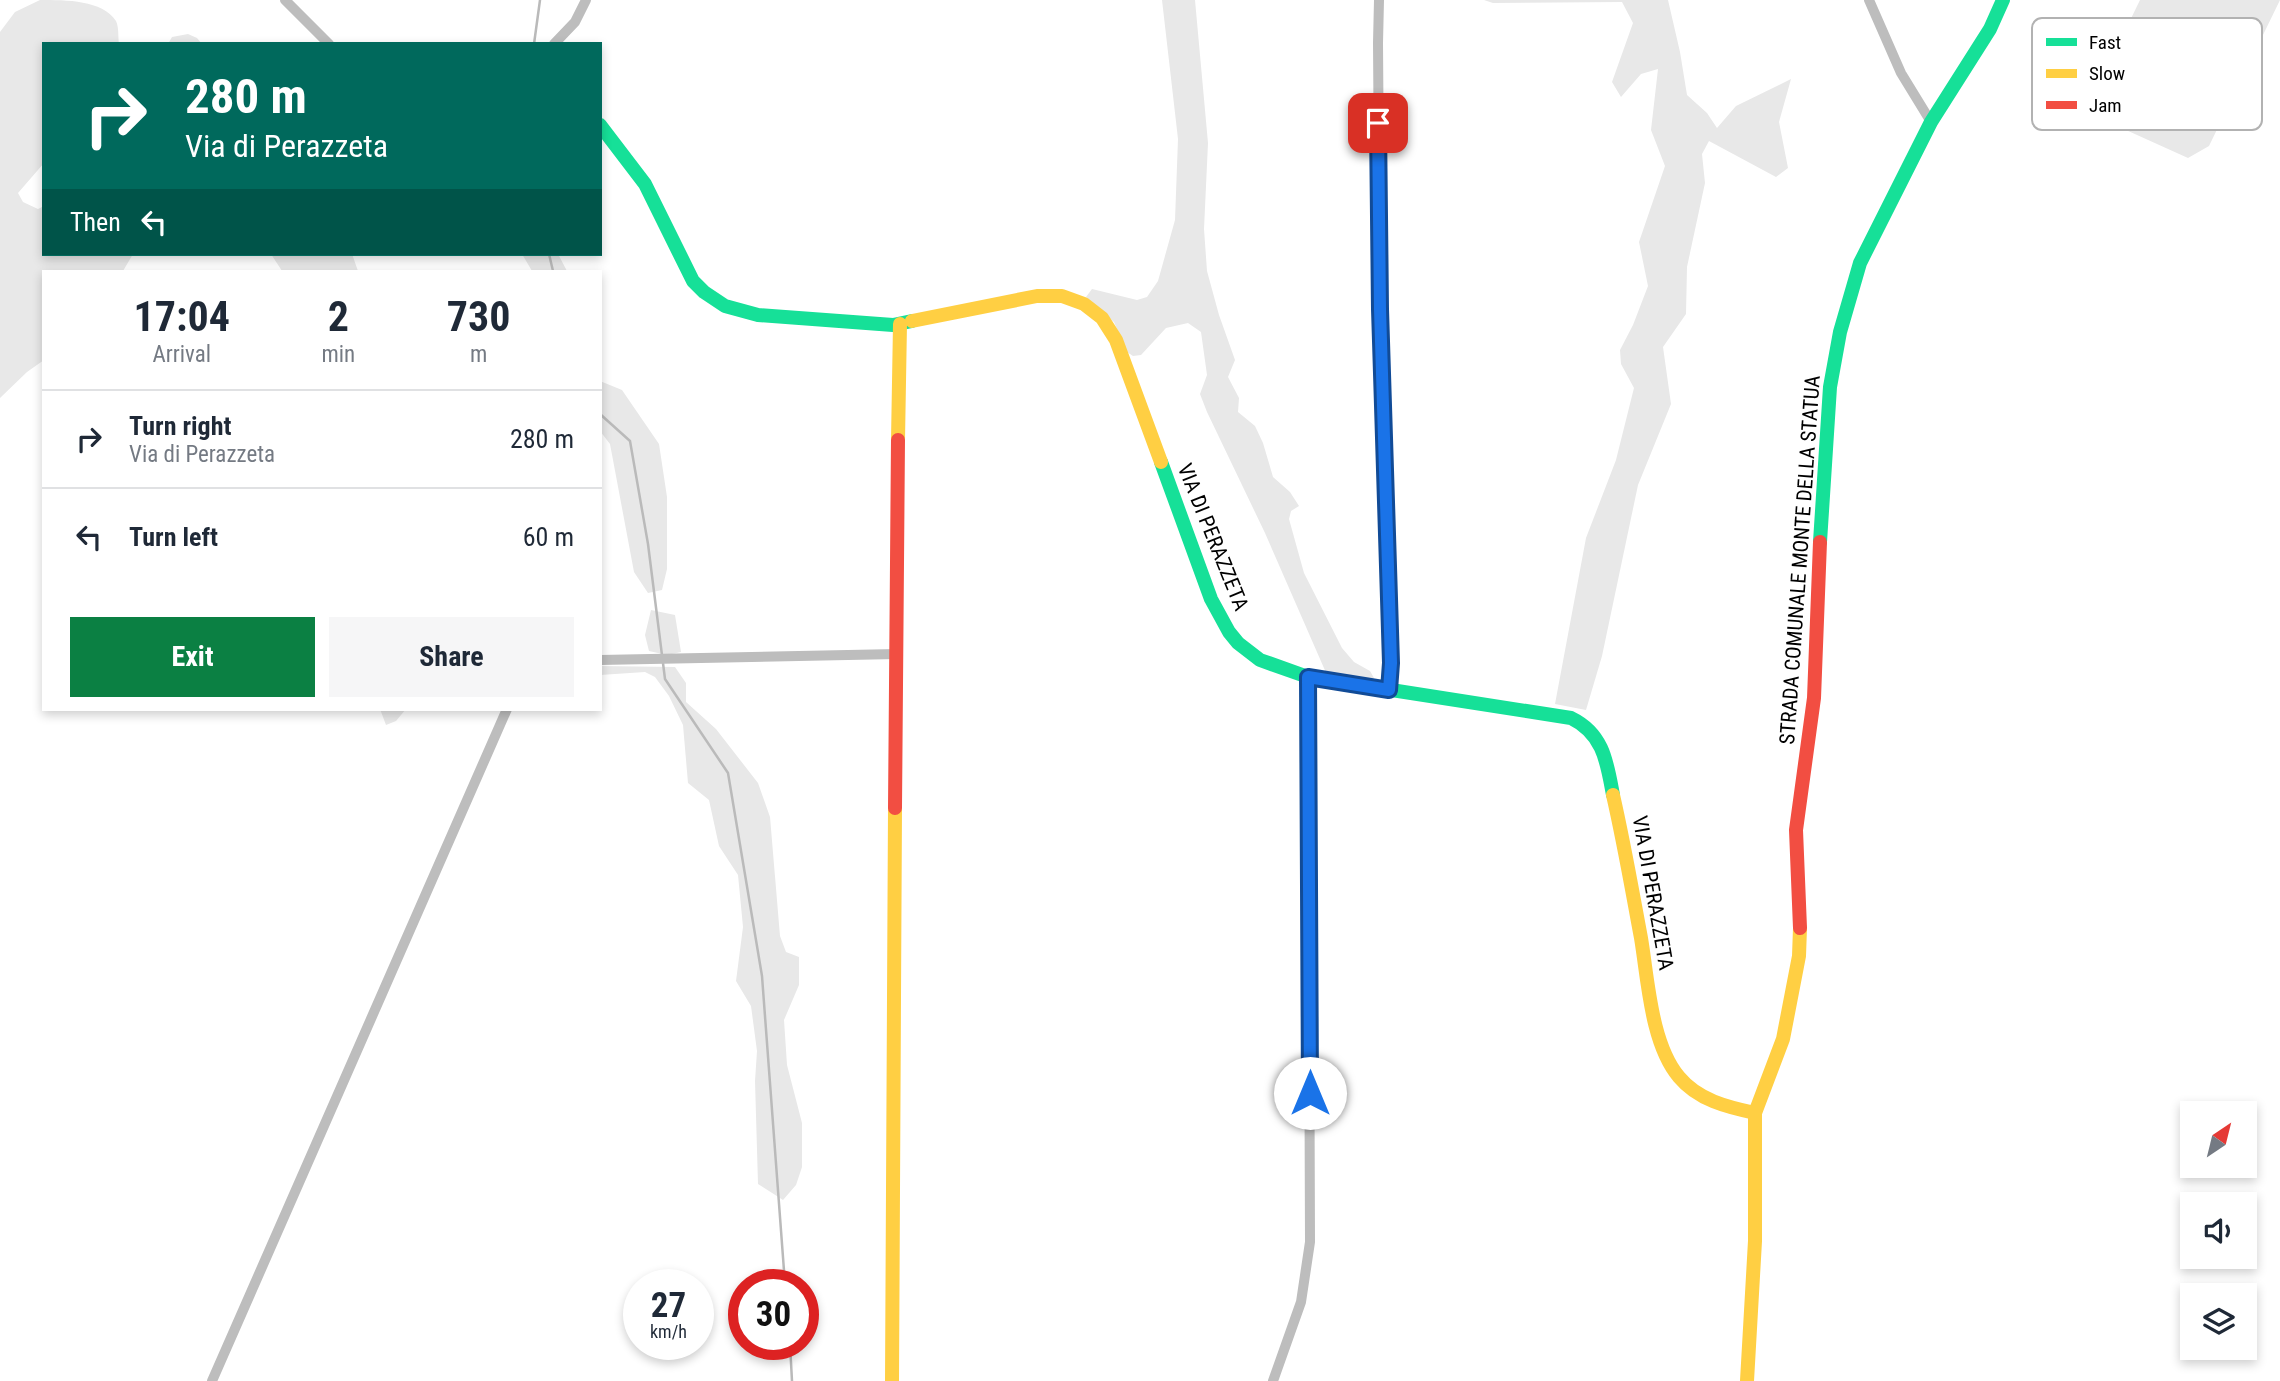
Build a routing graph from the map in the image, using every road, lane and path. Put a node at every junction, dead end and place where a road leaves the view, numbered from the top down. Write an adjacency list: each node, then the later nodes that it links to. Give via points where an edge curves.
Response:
1 (285, 0): 6 (street)
2 (586, 0): 7 (street, via 572,26)
3 (1379, 0): 14 (street)
4 (1869, 0): 8 (street, via 1901,72)
5 (2003, 0): 8 (street, STRADA COMUNALE MONTE DELLA STATUA, via 1990,29)
6 (327, 42)
7 (556, 42)
8 (1931, 122): 16 (street, STRADA COMUNALE MONTE DELLA STATUA, via 1860,263 1830,387 1814,698 1796,830 1801,918 1798,956 1783,1039)
9 (602, 127): 10 (street, VIA DI PERAZZETA, via 645,184 693,281 713,299 758,316)
10 (900, 324): 11 (street); 13 (street, VIA DI PERAZZETA, via 1050,294 1072,297 1097,312 1116,340 1222,621 1253,657)
11 (897, 654): 12 (street); 18 (street)
12 (602, 660)
13 (1308, 677): 14 (street, VIA DI PERAZZETA); 19 (street, via 1310,1242 1299,1310)
14 (1389, 690): 16 (street, VIA DI PERAZZETA, via 1564,716 1582,723 1597,737 1604,751 1647,982 1665,1053 1681,1080 1699,1096)
15 (506, 711): 17 (street)
16 (1755, 1113): 20 (street, via 1755,1241)
17 (212, 1381)
18 (891, 1381)
19 (1273, 1381)
20 (1747, 1381)

